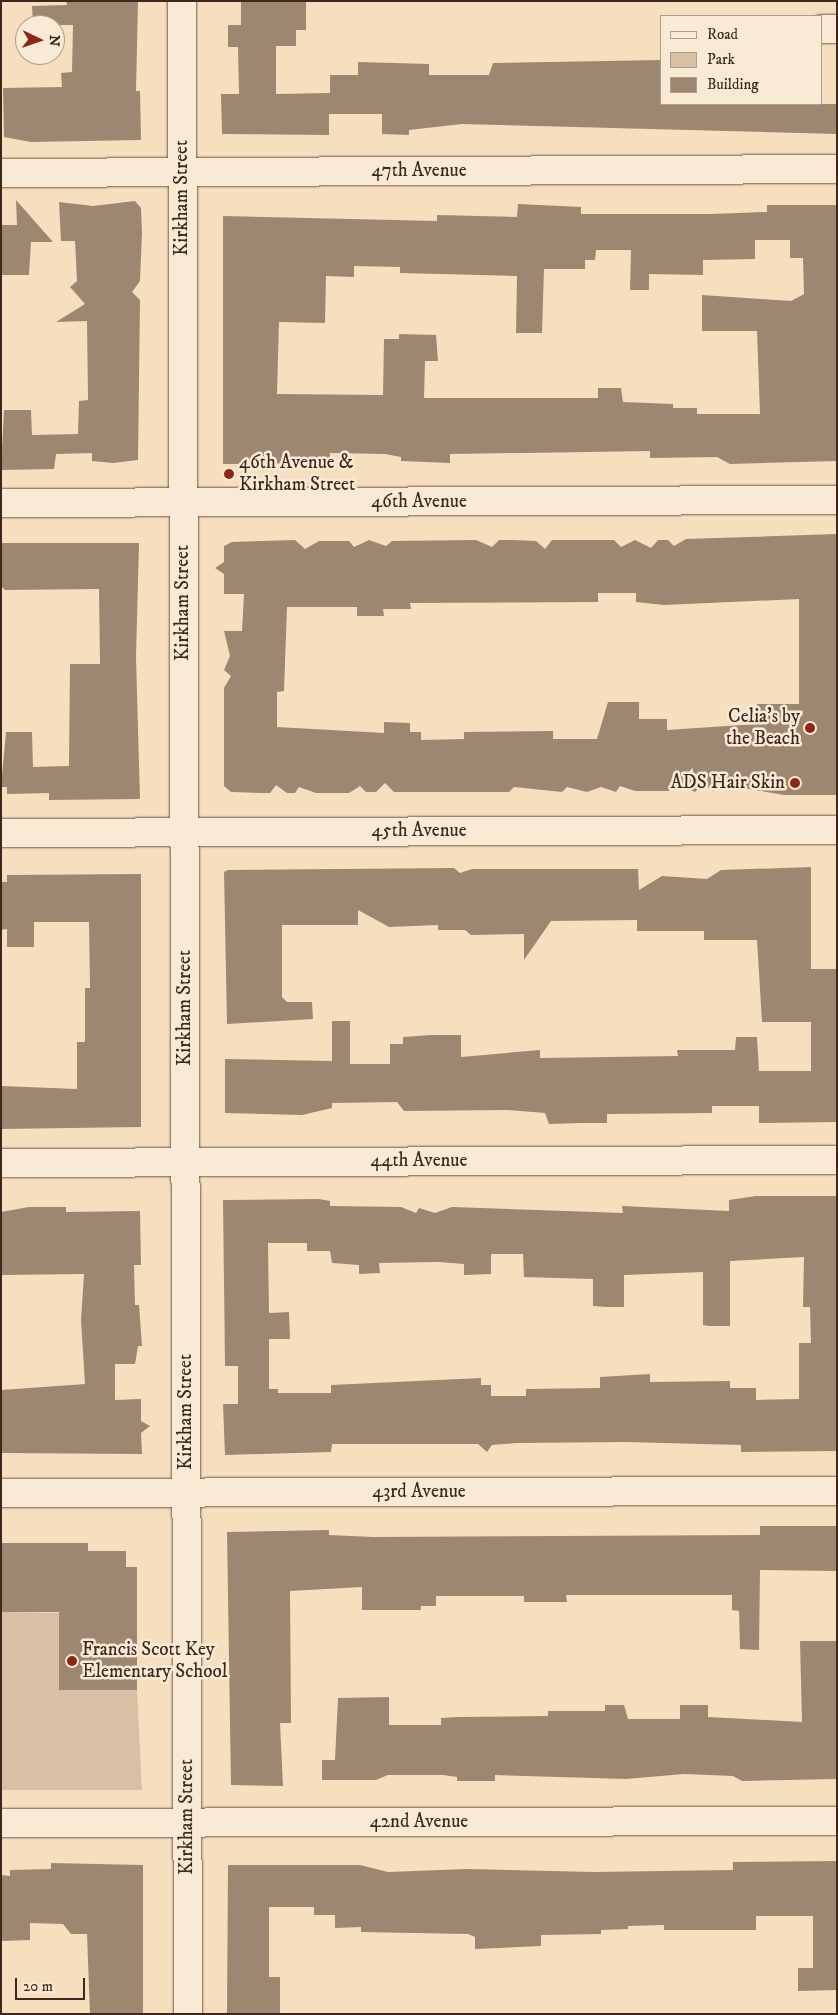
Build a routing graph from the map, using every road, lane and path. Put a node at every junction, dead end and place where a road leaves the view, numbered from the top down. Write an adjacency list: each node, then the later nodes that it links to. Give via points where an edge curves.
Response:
1 (182, 1): 5 (street, Kirkham Street)
2 (823, 29): 3 (street)
3 (837, 29)
4 (837, 170): 5 (street, 47th Avenue)
5 (182, 172): 6 (street, 47th Avenue); 8 (street, Kirkham Street)
6 (1, 173)
7 (837, 500): 8 (street, 46th Avenue)
8 (183, 502): 9 (street, 46th Avenue); 11 (street, Kirkham Street)
9 (1, 503)
10 (837, 830): 11 (street, 45th Avenue)
11 (184, 832): 12 (street, 45th Avenue); 14 (street, Kirkham Street)
12 (1, 833)
13 (837, 1160): 14 (street, 44th Avenue)
14 (185, 1162): 15 (street, 44th Avenue); 18 (street, Kirkham Street)
15 (1, 1163)
16 (837, 1491): 18 (street, 43rd Avenue)
17 (1, 1493): 18 (street, 43rd Avenue)
18 (186, 1493): 20 (street, Kirkham Street)
19 (837, 1821): 20 (street, 42nd Avenue)
20 (188, 1823): 21 (street, 42nd Avenue); 22 (street, Kirkham Street)
21 (1, 1824)
22 (188, 2014)

